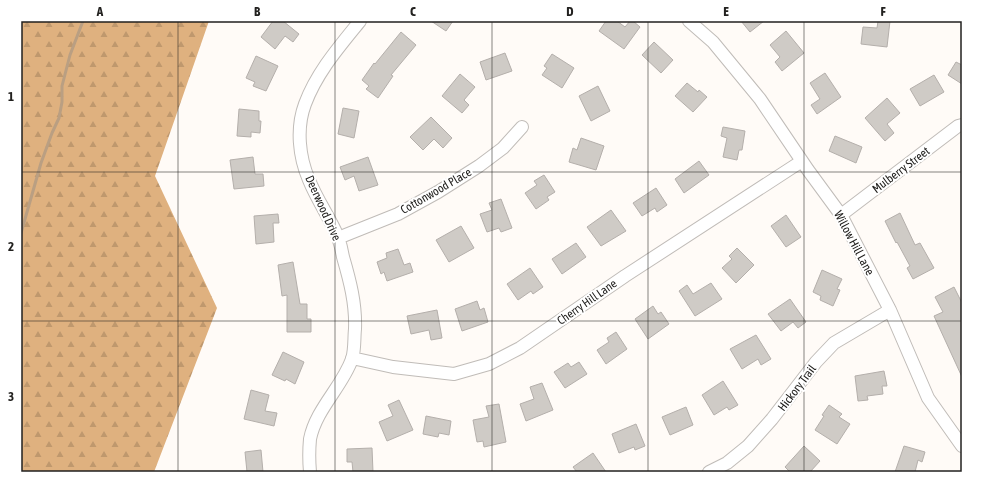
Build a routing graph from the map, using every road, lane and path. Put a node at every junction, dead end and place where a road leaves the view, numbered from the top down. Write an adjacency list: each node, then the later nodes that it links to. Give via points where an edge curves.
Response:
1 (360, 21): 7 (street, Deerwood Drive, via 330,57 314,83 305,105 300,128 300,150 309,180)
2 (689, 21): 5 (street, Willow Hill Lane, via 713,42 760,99)
3 (962, 125): 6 (street, Mulberry Street)
4 (522, 127): 7 (street, Cottonwood Place, via 503,148 438,192 398,214)
5 (802, 161): 6 (street, Willow Hill Lane); 9 (street, Cherry Hill Lane, via 520,348 489,364 454,374 393,367)
6 (841, 215): 8 (street, Willow Hill Lane)
7 (338, 238): 9 (street, Deerwood Drive, via 354,303)
8 (890, 310): 10 (street, Willow Hill Lane, via 928,398); 12 (street, Hickory Trail, via 834,343 748,446 727,463)
9 (352, 358): 11 (street, Deerwood Drive, via 319,415 310,438)
10 (962, 446)
11 (310, 472)
12 (709, 472)

